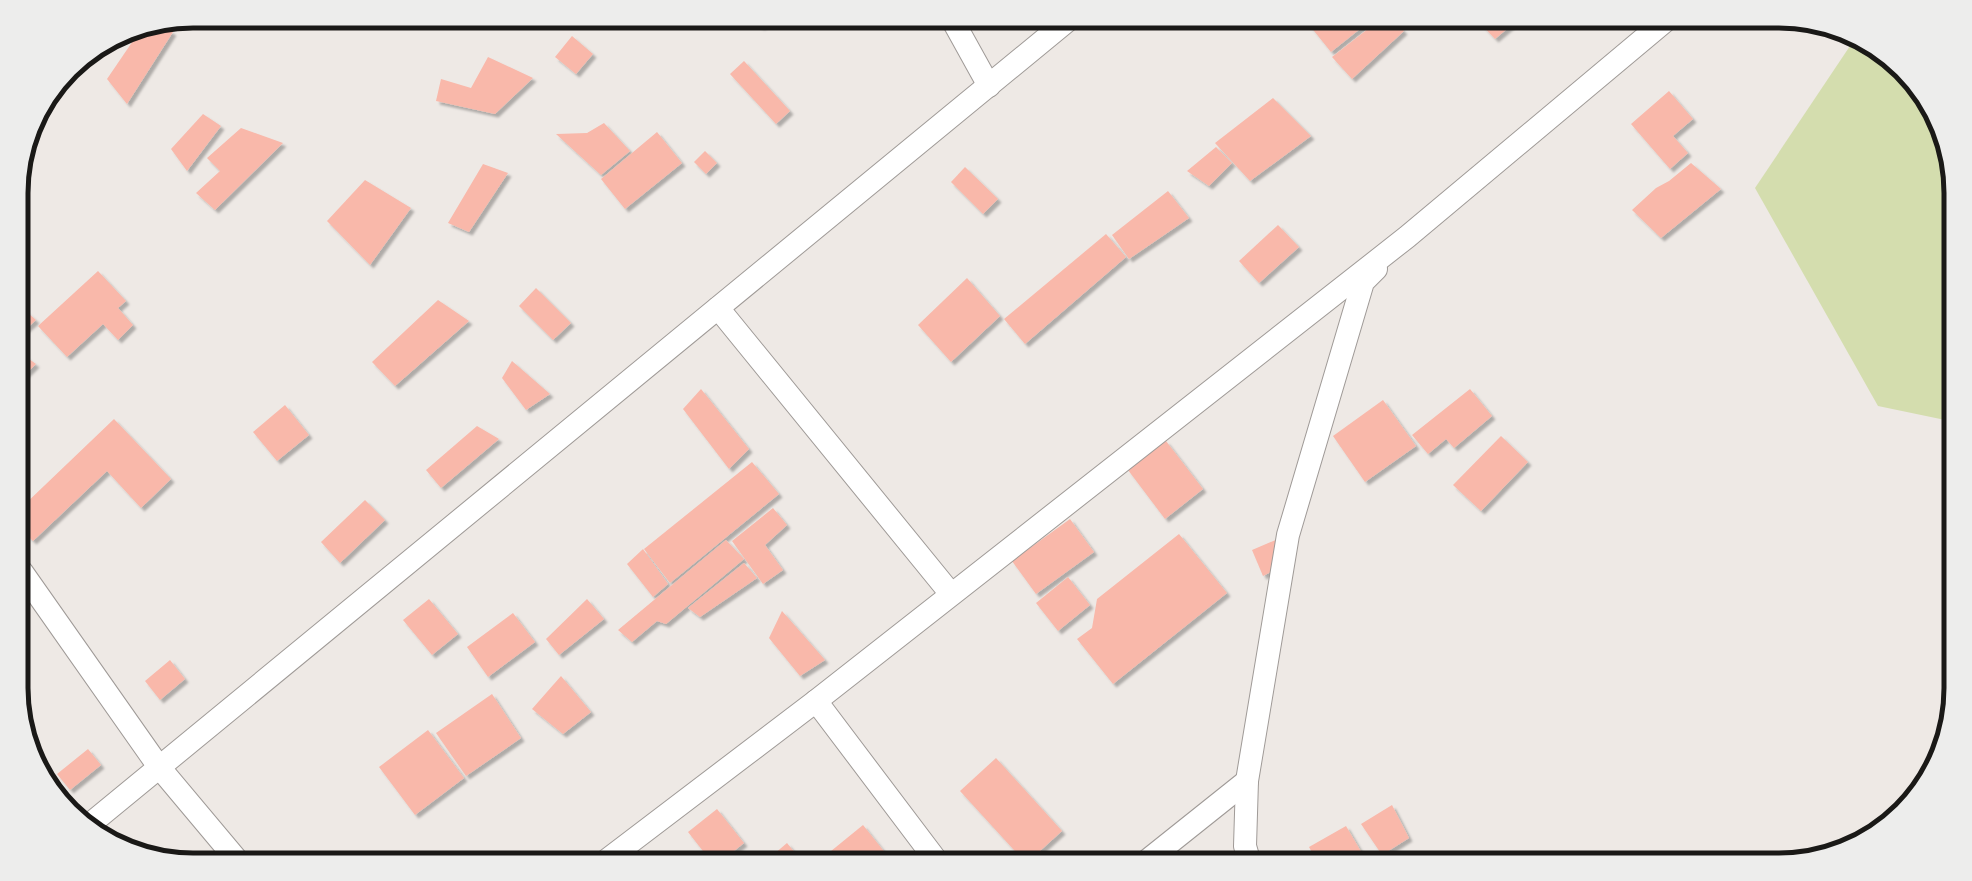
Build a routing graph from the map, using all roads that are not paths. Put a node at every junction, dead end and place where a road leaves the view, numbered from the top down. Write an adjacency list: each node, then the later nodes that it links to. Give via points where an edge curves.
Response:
1 (957, 28): 4 (street)
2 (1059, 28): 4 (street)
3 (1657, 28): 5 (street)
4 (989, 86): 6 (street)
5 (1407, 237): 8 (street); 11 (street, via 1363,282 1288,535)
6 (718, 308): 8 (street); 10 (street)
7 (28, 581): 10 (street)
8 (950, 594): 9 (street)
9 (816, 701): 14 (street); 15 (street)
10 (159, 767): 12 (street); 13 (street)
11 (1247, 781): 16 (street); 17 (street)
12 (95, 820)
13 (231, 853)
14 (616, 853)
15 (931, 853)
16 (1157, 853)
17 (1247, 853)

